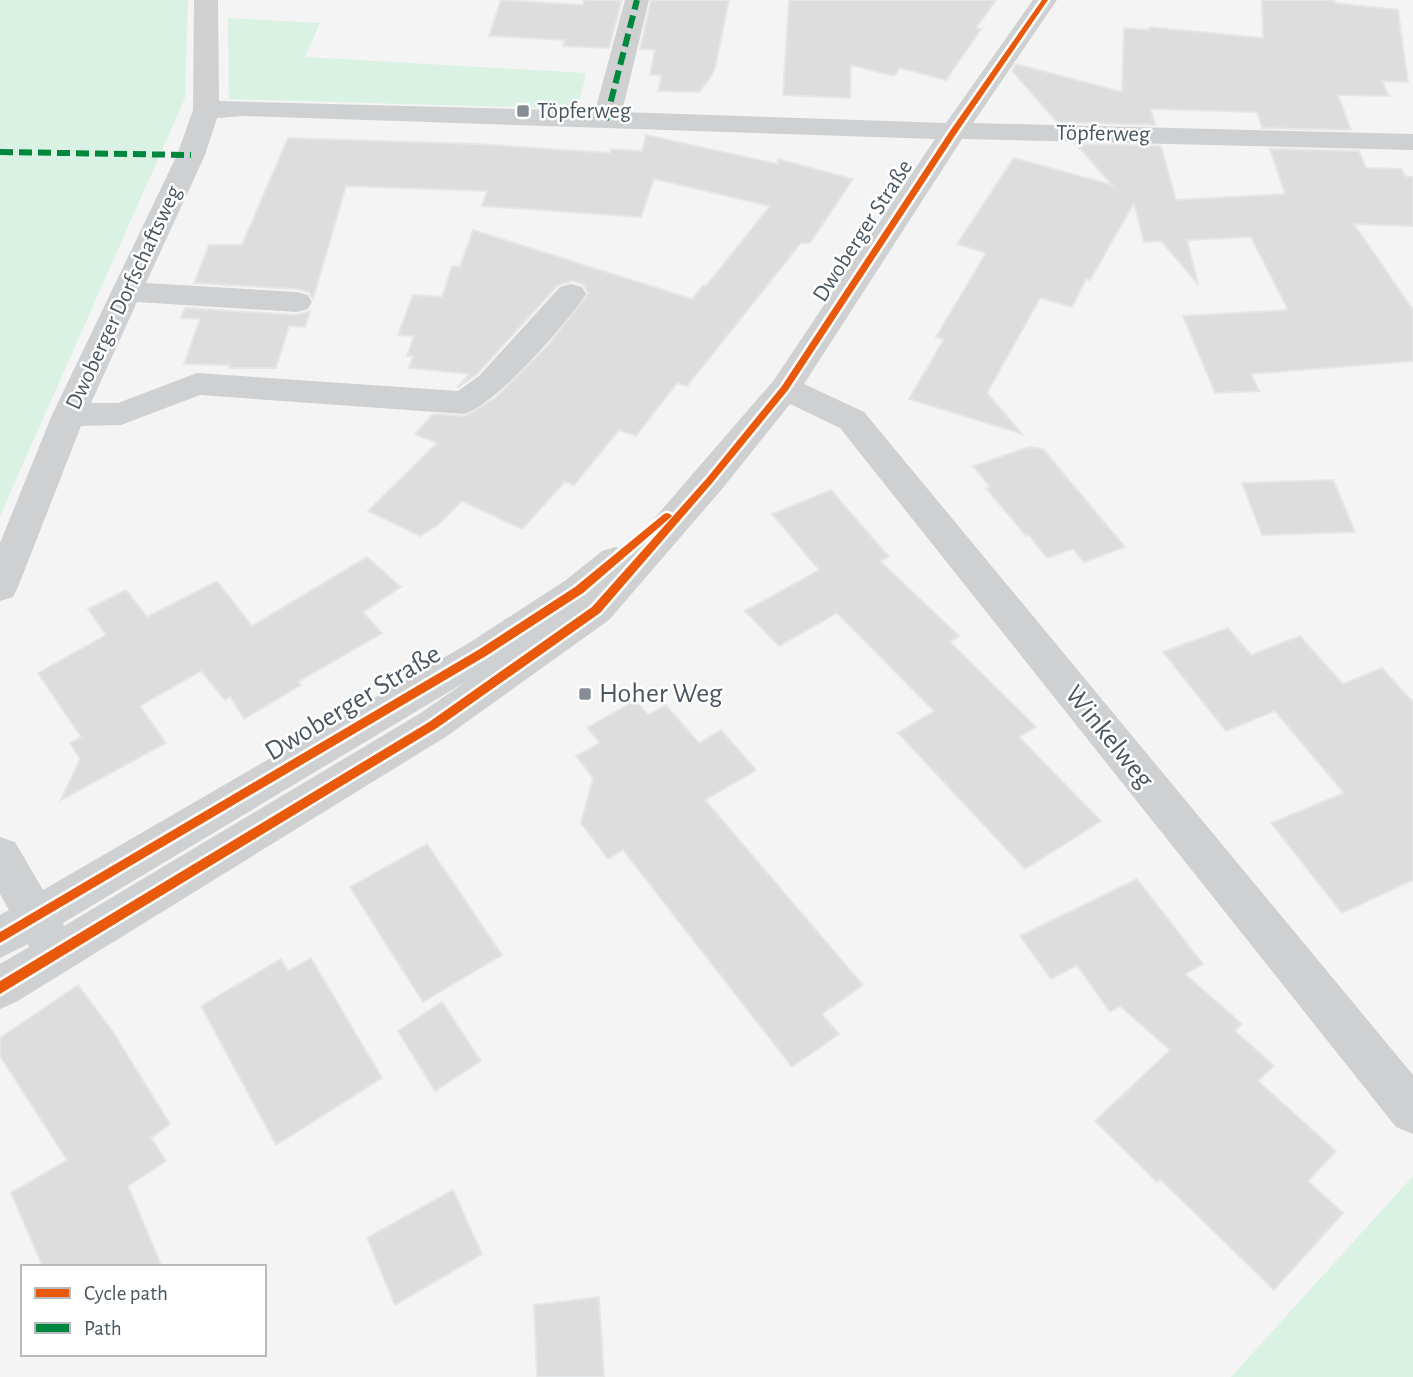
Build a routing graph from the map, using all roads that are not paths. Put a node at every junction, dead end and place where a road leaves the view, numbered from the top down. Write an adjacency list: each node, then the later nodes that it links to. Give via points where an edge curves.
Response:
1 (206, 0): 4 (street, Dwoberger Dorfschaftsweg)
2 (1045, 0): 6 (street, Dwoberger Straße)
3 (640, 2): 5 (street)
4 (206, 110): 5 (street, Töpferweg); 8 (street, Dwoberger Dorfschaftsweg, via 191,155)
5 (606, 120): 6 (street, Töpferweg)
6 (954, 131): 7 (street, Töpferweg); 11 (street, Dwoberger Straße)
7 (1413, 142)
8 (126, 292): 10 (street); 12 (street, Dwoberger Dorfschaftsweg)
9 (571, 294): 12 (street, via 490,384 464,402 197,384 121,414)
10 (297, 303)
11 (785, 388): 15 (street, Dwoberger Straße, via 596,610 562,636 433,725); 18 (street, Winkelweg, via 852,420)
12 (69, 415): 13 (street, Dwoberger Dorfschaftsweg)
13 (0, 587)
14 (0, 855): 15 (street)
15 (47, 935): 16 (street, Dwoberger Straße); 17 (street, Dwoberger Straße)
16 (0, 938)
17 (0, 988)
18 (1413, 1111)

